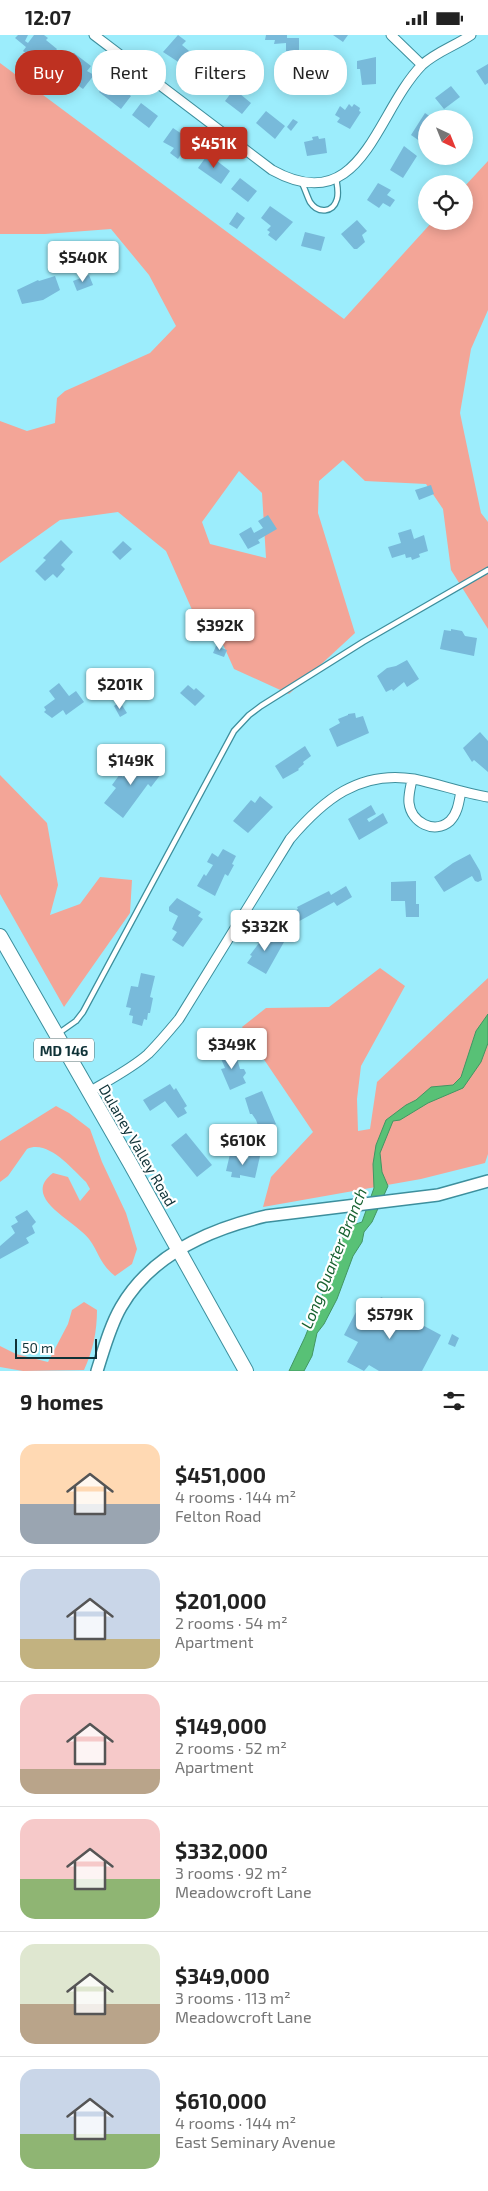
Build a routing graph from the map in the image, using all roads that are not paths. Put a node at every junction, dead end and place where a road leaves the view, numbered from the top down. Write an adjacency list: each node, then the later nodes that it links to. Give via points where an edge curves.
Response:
1 (94, 35): 6 (street, via 272,170)
2 (391, 35): 4 (street)
3 (471, 35): 4 (street)
4 (422, 65): 5 (street, via 356,163)
5 (336, 178): 6 (street, via 314,184); 6 (lane, via 337,200 334,206 324,211 310,202)
6 (302, 183)
7 (488, 570): 12 (lane, via 364,642 249,715 225,745 83,1012)
8 (412, 779): 9 (street); 9 (street, via 411,812 425,825 442,826 450,820); 13 (street, via 390,777 354,785 333,797 304,822 273,863 179,1019 147,1055)
9 (462, 791): 10 (street)
10 (488, 797)
11 (0, 936): 12 (main road, Dulaney Valley Road / MD 146)
12 (56, 1035): 13 (main road, Dulaney Valley Road / MD 146)
13 (90, 1092): 15 (main road, Dulaney Valley Road / MD 146)
14 (488, 1181): 15 (street, via 438,1195 254,1219)
15 (179, 1250): 16 (street, via 150,1270 126,1299); 17 (main road, Dulaney Valley Road / MD 146)
16 (97, 1371)
17 (246, 1371)

